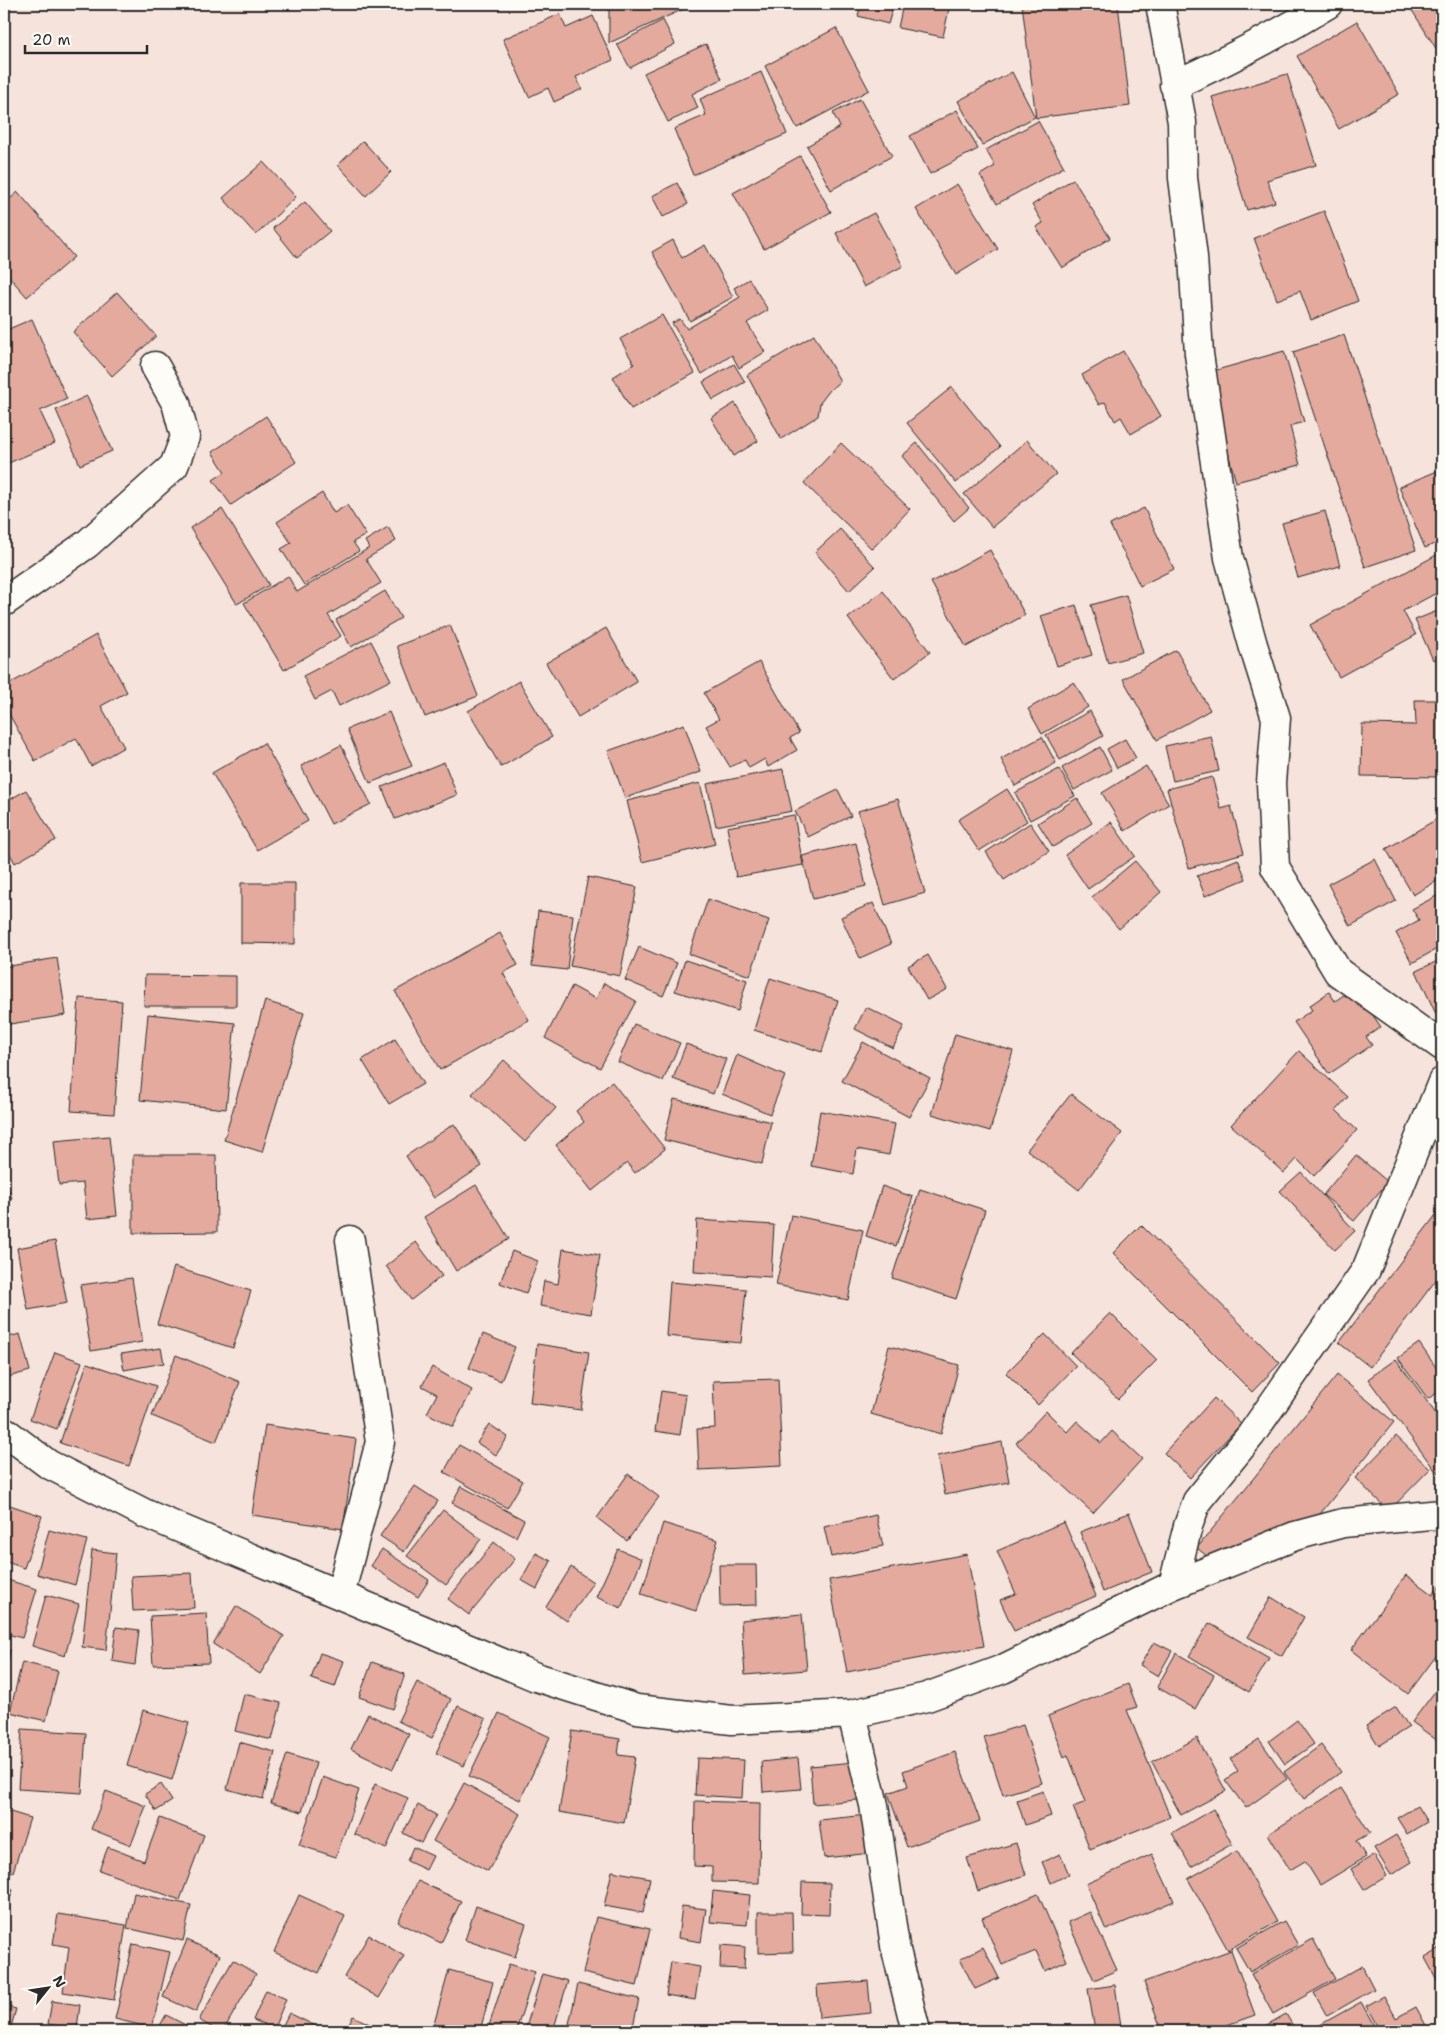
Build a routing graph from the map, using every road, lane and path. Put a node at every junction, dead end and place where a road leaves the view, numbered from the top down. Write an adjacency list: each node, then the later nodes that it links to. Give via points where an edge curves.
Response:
1 (1160, 4): 3 (street)
2 (1328, 4): 3 (street)
3 (1174, 85): 6 (street, via 1182,122 1183,178 1193,257 1199,354 1229,558 1276,718 1271,783 1274,867 1338,972)
4 (155, 366): 5 (street, via 176,403 185,437 174,466 87,544)
5 (4, 602)
6 (1442, 1046)
7 (1442, 1082): 11 (street, via 1366,1270 1251,1435 1197,1501)
8 (350, 1240): 12 (street, via 380,1442)
9 (4, 1431): 12 (street, via 48,1464 146,1514)
10 (1442, 1514): 11 (street, via 1343,1523 1295,1536)
11 (1173, 1585): 13 (street, via 1003,1669 927,1696)
12 (340, 1595): 13 (street, via 536,1677 637,1709 732,1720)
13 (852, 1714): 14 (street, via 874,1805 895,1946)
14 (916, 2031)

